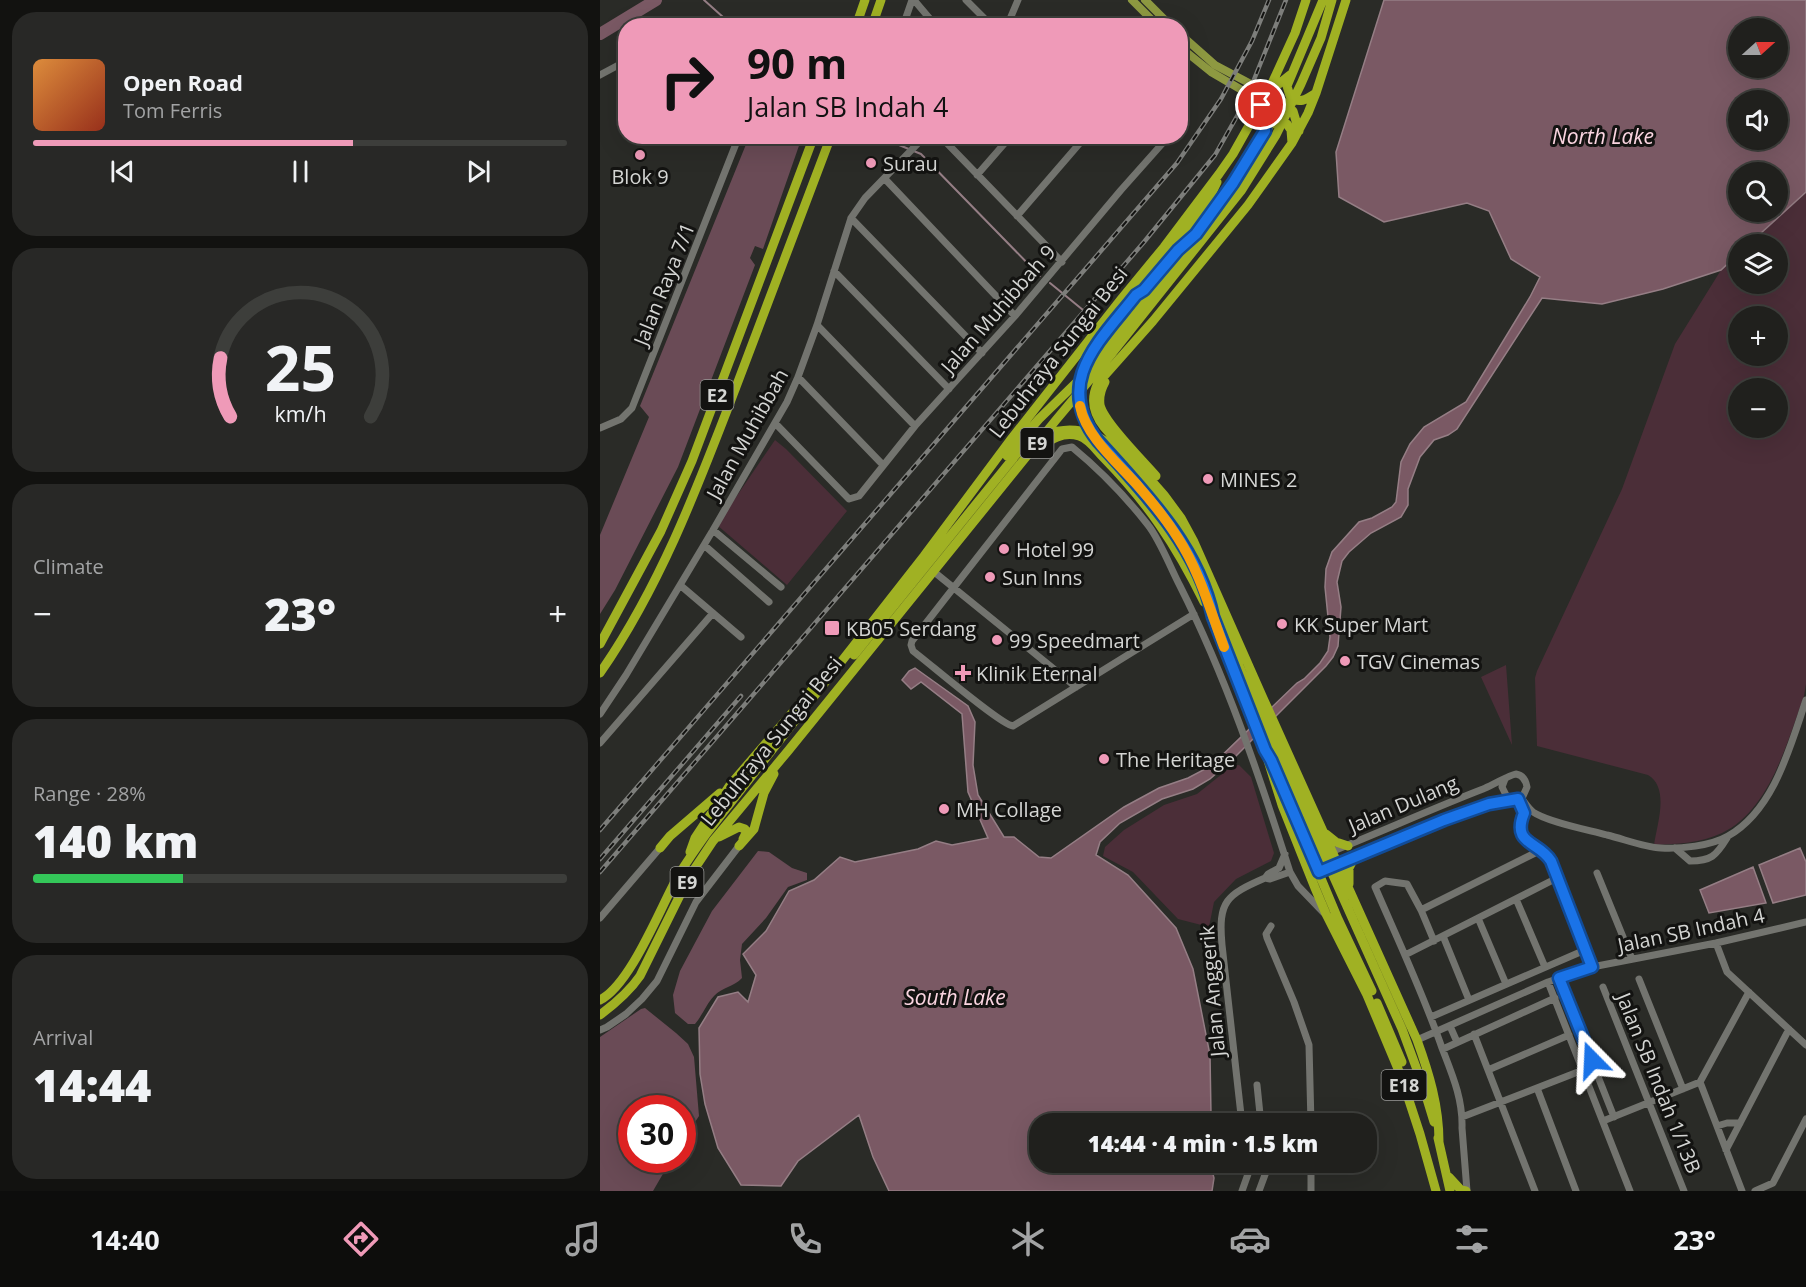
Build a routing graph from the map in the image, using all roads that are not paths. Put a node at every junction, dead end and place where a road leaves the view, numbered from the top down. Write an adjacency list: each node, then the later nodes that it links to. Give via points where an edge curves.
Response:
1 (865, 0): 12 (highway)
2 (881, 0): 13 (highway)
3 (913, 0): 14 (street); 15 (street)
4 (966, 0): 16 (street)
5 (1018, 0): 17 (street)
6 (1132, 0): 18 (main road)
7 (1144, 0): 19 (main road)
8 (1306, 0): 41 (highway, Lebuhraya Sungai Besi / E9, via 1269,90)
9 (1323, 0): 24 (highway)
10 (1332, 0): 51 (highway, Lebuhraya Sungai Besi / E9, via 1321,38 1276,135 1227,210)
11 (1346, 1): 27 (highway)
12 (859, 18)
13 (875, 18)
14 (906, 18)
15 (929, 18)
16 (984, 18)
17 (1010, 18)
18 (1150, 18)
19 (1163, 18)
20 (1188, 44): 22 (main road)
21 (1188, 52): 22 (main road)
22 (1200, 59): 26 (main road); 28 (main road, via 1211,72)
23 (618, 65): 25 (street)
24 (1294, 71): 26 (highway, via 1278,85); 27 (highway, via 1287,86 1292,99 1301,101)
25 (600, 75)
26 (1258, 89): 29 (main road)
27 (1316, 93): 31 (highway)
28 (1259, 100): 29 (main road, via 1278,111 1284,107); 30 (highway)
29 (1281, 100): 31 (highway, via 1293,111)
30 (1265, 131): 32 (highway, via 1275,122 1284,122); 46 (highway)
31 (1299, 131): 32 (highway)
32 (1292, 143): 48 (highway, via 1248,206)
33 (736, 144): 60 (street, Jalan Raya 7/1, via 632,408 621,419)
34 (811, 144): 75 (highway, E2, via 692,461 661,531)
35 (828, 144): 77 (highway, E2, via 677,537 624,637)
36 (918, 144): 43 (street, Jalan Muhibbah)
37 (948, 144): 42 (street)
38 (1004, 144): 42 (street)
39 (1079, 144): 44 (street)
40 (1162, 144): 47 (street, Jalan Muhibbah 9)
41 (1220, 174): 50 (highway, via 1209,199); 63 (highway, Lebuhraya Sungai Besi / E9)
42 (977, 175): 44 (street)
43 (885, 179): 45 (street, Jalan Muhibbah); 52 (street)
44 (1017, 216): 47 (street)
45 (851, 218): 49 (street, Jalan Muhibbah); 54 (street)
46 (1196, 234): 50 (highway); 63 (highway, via 1096,360)
47 (1062, 262): 52 (street, Jalan Muhibbah 9)
48 (1196, 267): 51 (highway); 55 (highway)
49 (834, 271): 53 (street, Jalan Muhibbah); 57 (street)
50 (1136, 295): 73 (highway, via 1082,371 1079,398 1083,416 1090,431 1179,539 1208,598)
51 (1158, 297): 61 (highway, Lebuhraya Sungai Besi / E9)
52 (1015, 316): 54 (street, Jalan Muhibbah 9)
53 (816, 325): 56 (street, Jalan Muhibbah); 59 (street)
54 (982, 353): 57 (street, Jalan Muhibbah 9)
55 (1118, 361): 79 (highway, via 1102,387 1101,409 1171,493 1197,534 1219,588); 89 (highway, via 1095,388 1096,416 1188,529)
56 (798, 377): 58 (street, Jalan Muhibbah); 62 (street)
57 (949, 389): 59 (street, Jalan Muhibbah 9)
58 (775, 423): 62 (street, Jalan Muhibbah 9, via 849,499 859,496); 64 (street, Jalan Muhibbah)
59 (915, 426): 62 (street, Jalan Muhibbah 9)
60 (600, 428)
61 (1023, 460): 66 (highway, Lebuhraya Sungai Besi / E9); 73 (highway, via 1053,438 1084,438 1160,524)
62 (883, 465)
63 (975, 490): 76 (highway, Lebuhraya Sungai Besi / E9)
64 (713, 530): 65 (street, Jalan Muhibbah); 69 (street)
65 (704, 544): 67 (street, Jalan Muhibbah); 70 (street)
66 (933, 571): 68 (street); 85 (highway, Lebuhraya Sungai Besi / E9)
67 (680, 585): 71 (street); 82 (street, Jalan Muhibbah)
68 (953, 587): 72 (street, via 1062,449 1072,447 1098,469 1150,527); 80 (street); 80 (street, via 912,640 913,651 1008,726)
69 (781, 588)
70 (770, 602)
71 (713, 613): 74 (street); 83 (street)
72 (1194, 614): 80 (street); 102 (street, via 1253,759)
73 (1213, 617): 84 (highway, E18)
74 (741, 637)
75 (600, 644)
76 (854, 646): 78 (highway, Lebuhraya Sungai Besi / E9); 87 (highway, via 841,655)
77 (600, 673)
78 (833, 673): 79 (highway, via 845,666 1024,446 1058,430 1077,430 1102,440 1118,453 1182,532 1201,568); 106 (highway, Lebuhraya Sungai Besi / E9)
79 (1247, 682): 168 (highway, E18, via 1409,1047)
80 (1077, 687)
81 (1806, 700): 92 (street, via 1781,771 1756,812)
82 (600, 714)
83 (600, 743)
84 (1265, 750): 91 (highway); 116 (highway, E18, via 1282,805)
85 (784, 755): 95 (highway, Lebuhraya Sungai Besi / E9); 96 (highway, via 764,793 754,829)
86 (1505, 779): 88 (street, via 1503,792); 88 (street, via 1516,774 1524,779 1527,791); 90 (street, Jalan Dulang)
87 (730, 785): 93 (highway); 98 (highway)
88 (1518, 799): 94 (street, Jalan Dulang, via 1489,804); 99 (street, via 1540,816 1658,848); 100 (street, via 1524,813 1523,836)
89 (1320, 824): 91 (highway, via 1321,835 1317,840 1308,840); 97 (highway, via 1332,840); 101 (highway)
90 (1397, 825): 94 (street); 97 (street, Jalan Dulang)
91 (1302, 832): 104 (highway)
92 (1729, 836): 99 (street); 99 (street, via 1719,851 1703,861 1690,861)
93 (695, 838): 98 (highway, via 692,824 686,825); 106 (highway)
94 (1403, 838): 103 (street, Jalan Dulang)
95 (713, 841): 96 (highway, via 742,827 746,835); 138 (highway, Lebuhraya Sungai Besi / E9, via 689,877 640,976 620,1000)
96 (739, 846): 142 (street, via 696,902 657,981 626,1014)
97 (1348, 846): 101 (street, Jalan Dulang)
98 (660, 848): 117 (street)
99 (1675, 848)
100 (1542, 850): 111 (street); 115 (street)
101 (1332, 852): 104 (street, Jalan Dulang); 105 (highway)
102 (1285, 854): 107 (street); 110 (street, Jalan Anggerik, via 1279,868)
103 (1354, 858): 105 (street, Jalan Dulang); 112 (highway)
104 (1313, 859): 108 (highway)
105 (1337, 864): 108 (street, Jalan Dulang); 112 (highway)
106 (683, 868): 136 (highway, Lebuhraya Sungai Besi / E9, via 629,970 618,986)
107 (1290, 872): 110 (street, Jalan Anggerik); 116 (street, via 1298,886)
108 (1319, 872): 113 (highway)
109 (1597, 873): 126 (street)
110 (1265, 878): 158 (street, Jalan Anggerik, via 1237,891 1223,907 1221,917)
111 (1557, 878): 114 (street); 124 (street)
112 (1348, 888): 113 (highway, via 1339,879 1332,879); 146 (highway)
113 (1326, 891): 167 (highway, via 1392,1034 1418,1114)
114 (1516, 899): 118 (street); 127 (street)
115 (1421, 910): 122 (street); 125 (street, via 1407,884 1384,882 1375,887)
116 (1326, 914): 167 (highway, E18, via 1385,1037)
117 (600, 918)
118 (1478, 918): 121 (street); 132 (street)
119 (1806, 922): 123 (street, Jalan SB Indah 4)
120 (1271, 926): 160 (street, via 1267,938 1310,1045)
121 (1443, 936): 122 (street); 137 (street)
122 (1434, 940): 125 (street)
123 (1716, 943): 126 (street, Jalan SB Indah 4); 134 (street, via 1727,972)
124 (1585, 950): 127 (street); 128 (street)
125 (1405, 955): 139 (street)
126 (1632, 959): 128 (street, Jalan SB Indah 4)
127 (1545, 967): 132 (street)
128 (1592, 967): 129 (street, Jalan SB Indah 4)
129 (1559, 978): 131 (street, Jalan SB Indah 4); 162 (street)
130 (1639, 979): 155 (street)
131 (1548, 982): 135 (street); 140 (street, Jalan SB Indah 4)
132 (1506, 984): 137 (street)
133 (1603, 987): 157 (street, Jalan SB Indah 1/13B)
134 (1749, 992): 141 (street); 152 (street)
135 (1555, 998): 144 (street); 145 (street)
136 (600, 1000)
137 (1470, 1000): 139 (street)
138 (600, 1015)
139 (1431, 1017): 143 (street)
140 (1450, 1026): 143 (street, Jalan SB Indah 4); 147 (street)
141 (1789, 1029): 148 (street); 165 (street)
142 (600, 1030)
143 (1437, 1032): 146 (street, Jalan SB Indah 4); 149 (street)
144 (1474, 1034): 147 (street); 150 (street)
145 (1569, 1035): 150 (street); 151 (street)
146 (1417, 1040): 168 (highway, via 1436,1106)
147 (1457, 1042): 149 (street)
148 (1806, 1045)
149 (1443, 1049): 161 (street)
150 (1488, 1070): 156 (street)
151 (1583, 1070): 154 (street); 164 (street)
152 (1700, 1082): 155 (street); 166 (street)
153 (1257, 1085): 159 (street)
154 (1537, 1088): 156 (street); 182 (street)
155 (1683, 1089): 157 (street)
156 (1501, 1102): 161 (street); 181 (street)
157 (1649, 1102): 162 (street); 184 (street, Jalan SB Indah 1/13B)
158 (1241, 1113)
159 (1260, 1113)
160 (1311, 1113)
161 (1462, 1117): 180 (street)
162 (1614, 1117): 164 (street)
163 (1806, 1119): 174 (street)
164 (1603, 1121): 183 (street)
165 (1740, 1123): 166 (street); 169 (street)
166 (1717, 1126): 169 (street)
167 (1420, 1134): 178 (highway, E18)
168 (1438, 1142): 173 (highway, E18)
169 (1726, 1150): 185 (street)
170 (1248, 1173): 175 (street)
171 (1266, 1173): 176 (street)
172 (1311, 1173): 177 (street)
173 (1446, 1173): 179 (highway, E18); 180 (highway)
174 (1773, 1183): 186 (street); 187 (street)
175 (1242, 1191)
176 (1259, 1191)
177 (1311, 1191)
178 (1436, 1191)
179 (1450, 1191)
180 (1466, 1191)
181 (1535, 1191)
182 (1576, 1191)
183 (1630, 1191)
184 (1684, 1191)
185 (1742, 1191)
186 (1755, 1191)
187 (1777, 1191)

